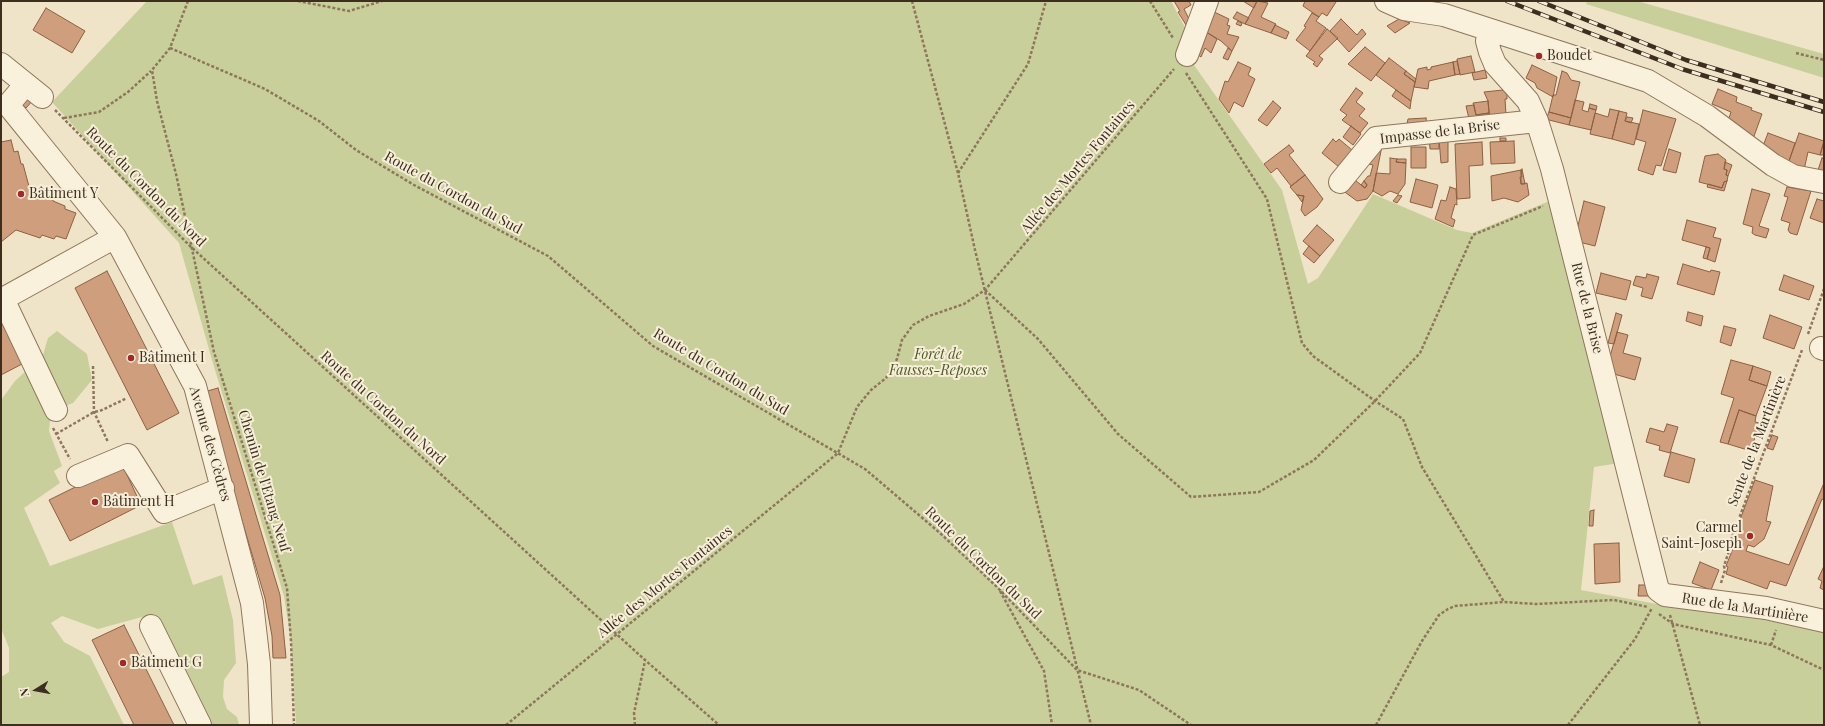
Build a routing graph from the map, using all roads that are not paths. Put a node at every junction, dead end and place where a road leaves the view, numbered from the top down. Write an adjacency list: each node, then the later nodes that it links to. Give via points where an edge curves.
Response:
1 (1207, 1): 5 (street)
2 (1386, 1): 3 (street, via 1404,9)
3 (1436, 7): 4 (street)
4 (1489, 30): 8 (street, Rue de la Brise, via 1487,41 1496,64 1528,101); 11 (street, via 1648,81 1708,116 1773,165 1792,176)
5 (1181, 54)
6 (1, 64): 7 (street)
7 (38, 94): 9 (street); 9 (street, Avenue des Cèdres, via 8,105)
8 (1537, 121): 10 (street, Impasse de la Brise, via 1376,138); 17 (street, Rue de la Brise, via 1560,199 1658,590)
9 (23, 124): 12 (street, Avenue des Cèdres)
10 (1340, 182)
11 (1824, 182)
12 (115, 237): 13 (street); 16 (street, Avenue des Cèdres, via 195,386)
13 (2, 300): 14 (street)
14 (56, 410)
15 (78, 476): 16 (street, via 128,455 164,512)
16 (223, 488): 21 (street, Avenue des Cèdres, via 252,603 259,664)
17 (1658, 602): 18 (street, Rue de la Martinière, via 1715,601 1783,611)
18 (1824, 621)
19 (151, 626): 20 (street)
20 (200, 725)
21 (261, 725)

